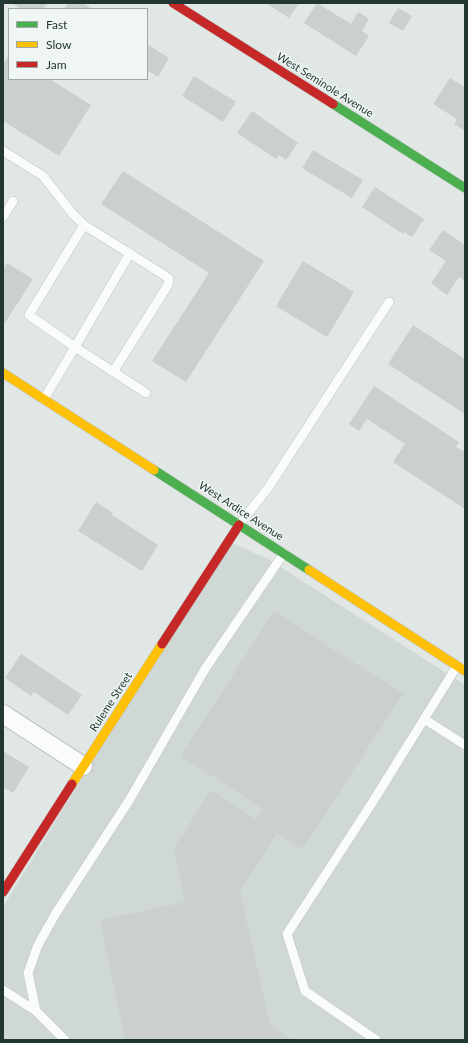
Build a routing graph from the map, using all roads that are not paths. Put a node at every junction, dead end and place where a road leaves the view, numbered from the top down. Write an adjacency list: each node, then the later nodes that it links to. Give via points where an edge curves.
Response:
1 (173, 3): 3 (street, West Seminole Avenue)
2 (3, 150): 6 (lane, via 43,176)
3 (465, 188)
4 (13, 201): 5 (lane)
5 (3, 217)
6 (84, 225): 7 (lane); 9 (lane, via 29,315)
7 (130, 253): 9 (lane); 10 (lane, via 164,275 168,279 168,285)
8 (388, 302): 14 (lane, via 268,488)
9 (75, 346): 10 (lane); 13 (lane)
10 (113, 372): 12 (lane)
11 (3, 373): 13 (street, West Ardice Avenue)
12 (146, 393)
13 (44, 399): 14 (street, West Ardice Avenue)
14 (239, 525): 15 (street, West Ardice Avenue); 21 (street, Ruleme Street)
15 (284, 553): 16 (street, West Ardice Avenue); 24 (lane, via 206,669 130,799 56,913 38,946 28,974)
16 (457, 666): 17 (street, West Ardice Avenue); 19 (lane)
17 (465, 671)
18 (3, 714): 21 (street)
19 (424, 719): 20 (lane); 26 (lane, via 287,934 305,991)
20 (465, 745)
21 (83, 766): 22 (street, Ruleme Street)
22 (3, 892)
23 (3, 990): 24 (lane)
24 (36, 1011): 25 (lane)
25 (65, 1040)
26 (376, 1040)

